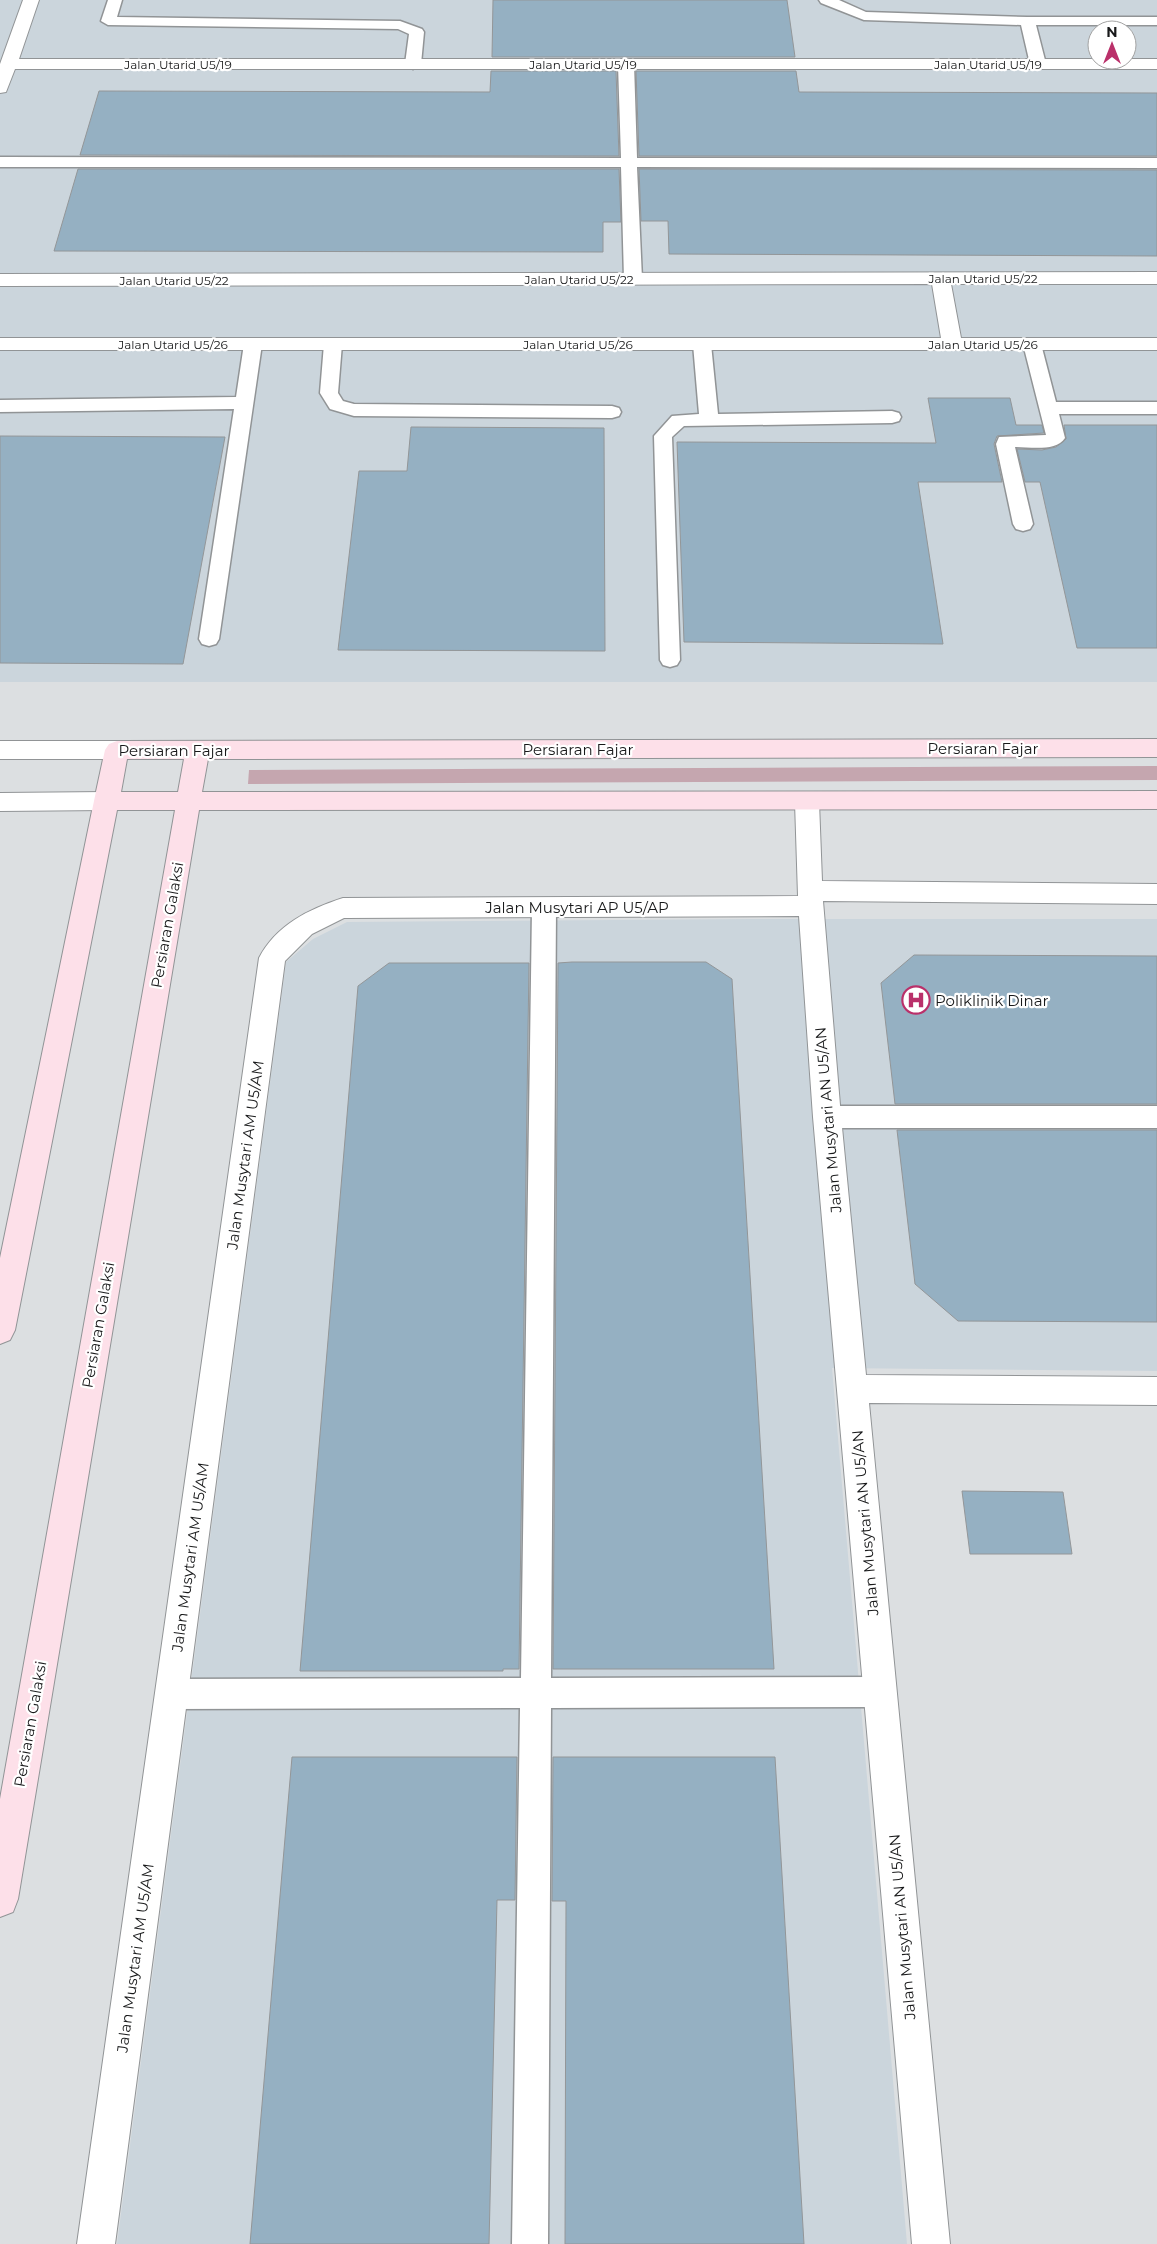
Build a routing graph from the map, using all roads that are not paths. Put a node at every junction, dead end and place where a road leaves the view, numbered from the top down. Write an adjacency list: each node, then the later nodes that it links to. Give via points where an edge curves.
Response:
1 (31, 0): 10 (street)
2 (115, 0): 6 (lane, via 108,21 400,25 417,32)
3 (826, 0): 4 (lane, via 864,16)
4 (1027, 21): 5 (lane); 8 (lane)
5 (1157, 21)
6 (413, 64): 7 (street, Jalan Utarid U5/19); 10 (street, Jalan Utarid U5/19)
7 (626, 64): 8 (street, Jalan Utarid U5/19); 12 (lane)
8 (1038, 64): 9 (street, Jalan Utarid U5/19)
9 (1157, 64)
10 (3, 78)
11 (0, 162): 12 (lane)
12 (629, 163): 13 (lane); 16 (lane)
13 (1157, 163)
14 (940, 278): 15 (street, Jalan Utarid U5/22); 16 (street, Jalan Utarid U5/22); 22 (street)
15 (1157, 278)
16 (633, 279): 17 (street, Jalan Utarid U5/22)
17 (0, 280)
18 (0, 344): 19 (street, Jalan Utarid U5/26)
19 (253, 344): 20 (street, Jalan Utarid U5/26); 25 (lane)
20 (332, 344): 21 (street, Jalan Utarid U5/26); 29 (lane, via 329,393 336,405 354,410)
21 (702, 344): 22 (street, Jalan Utarid U5/26); 31 (lane)
22 (952, 344): 23 (street, Jalan Utarid U5/26)
23 (1032, 344): 24 (street, Jalan Utarid U5/26); 27 (lane)
24 (1157, 344)
25 (244, 403): 26 (lane); 33 (lane)
26 (0, 406)
27 (1048, 408): 28 (lane); 32 (lane, via 1055,440 1011,440 1005,444)
28 (1157, 408)
29 (612, 412)
30 (892, 417): 31 (lane)
31 (709, 418): 34 (lane, via 679,420 663,436)
32 (1023, 524)
33 (209, 639)
34 (670, 660)
35 (1157, 748): 38 (main road, Persiaran Fajar)
36 (0, 750): 37 (street, Persiaran Fajar)
37 (117, 750): 38 (main road, Persiaran Fajar); 41 (main road)
38 (197, 750): 42 (main road, Persiaran Galaksi)
39 (1157, 800): 43 (main road)
40 (0, 802): 41 (street)
41 (106, 802): 42 (main road); 50 (main road)
42 (188, 802): 43 (main road); 56 (main road, Persiaran Galaksi)
43 (807, 802): 45 (street, Jalan Musytari AN U5/AN)
44 (1157, 894): 45 (street, Jalan Musytari AP U5/AP)
45 (811, 899): 47 (street, Jalan Musytari AP U5/AP); 48 (street, Jalan Musytari AN U5/AN)
46 (343, 908): 47 (street, Jalan Musytari AP U5/AP); 55 (street, Jalan Musytari AM U5/AM, via 322,914 301,927 284,941 272,958)
47 (544, 908): 54 (lane)
48 (827, 1117): 49 (lane); 51 (street, Jalan Musytari AN U5/AN)
49 (1157, 1117)
50 (0, 1330)
51 (852, 1389): 52 (street); 53 (street, Jalan Musytari AN U5/AN)
52 (1157, 1391)
53 (880, 1692): 54 (lane); 59 (street, Jalan Musytari AN U5/AN)
54 (536, 1693): 55 (lane); 58 (lane)
55 (172, 1694): 57 (street, Jalan Musytari AM U5/AM)
56 (0, 1899)
57 (96, 2244)
58 (530, 2244)
59 (931, 2244)

